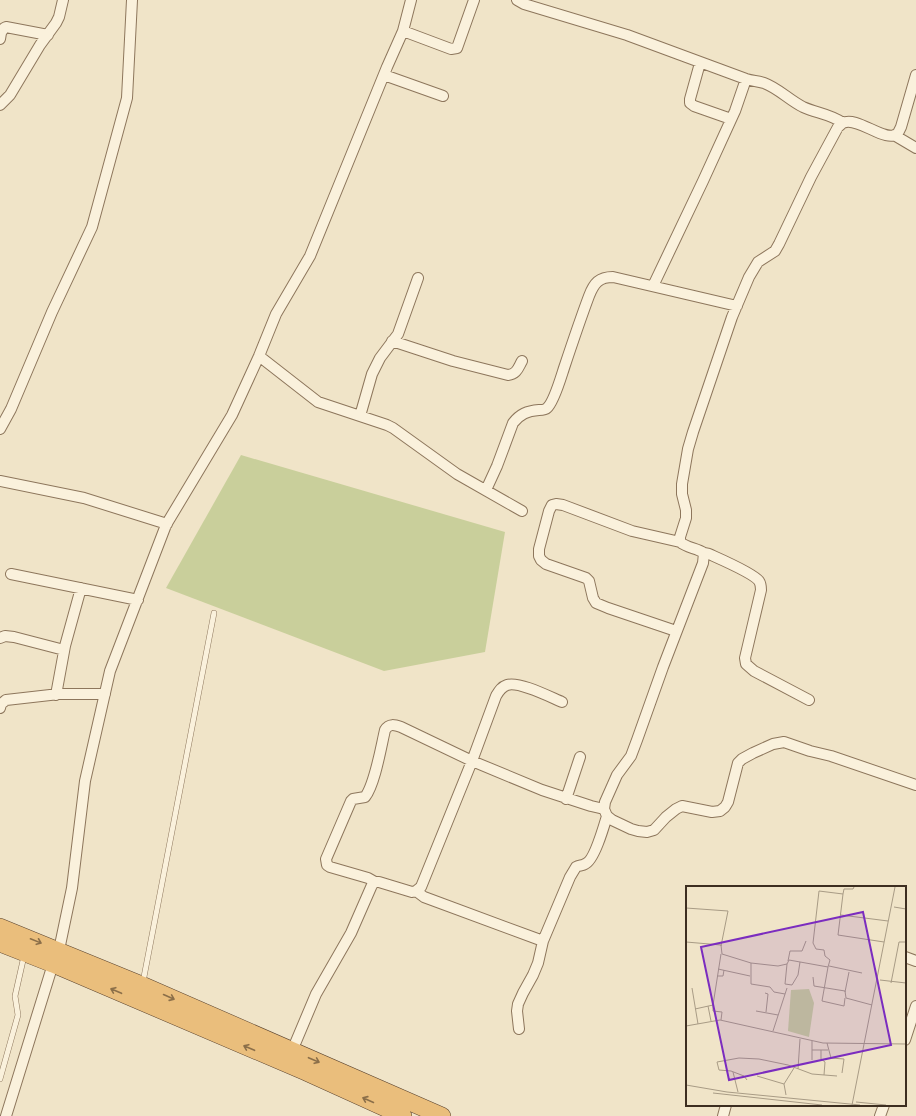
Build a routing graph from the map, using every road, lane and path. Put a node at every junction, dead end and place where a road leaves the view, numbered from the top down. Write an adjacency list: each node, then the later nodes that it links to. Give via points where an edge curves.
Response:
1 (63, 0): 8 (street, via 59,17)
2 (132, 0): 27 (street, via 127,98 92,227)
3 (411, 0): 7 (street)
4 (474, 0): 7 (street, via 457,48 451,49)
5 (507, 0): 6 (street)
6 (518, 0): 10 (street, via 626,35)
7 (403, 31): 11 (street)
8 (48, 35): 9 (street, via 6,27 2,30); 15 (street, via 10,95)
9 (0, 39)
10 (700, 63): 13 (street); 16 (street, via 690,103)
11 (384, 75): 14 (street); 24 (street, via 310,256 276,314)
12 (916, 75): 18 (street, via 901,127)
13 (746, 80): 16 (street); 17 (street, via 763,82 803,107 836,118)
14 (443, 96)
15 (0, 105)
16 (731, 119): 21 (street)
17 (843, 123): 18 (street, via 856,123); 22 (street, via 838,127 811,177 775,251 758,262)
18 (894, 136): 19 (street)
19 (916, 148)
20 (418, 278): 23 (street, via 398,334)
21 (653, 286): 22 (street); 29 (street, via 607,277 598,281 592,288 552,401 548,408 522,413 516,418)
22 (737, 306): 32 (street, via 688,449 682,484 686,518)
23 (392, 341): 25 (street, via 453,361 508,375 517,371); 26 (street, via 372,374)
24 (259, 356): 26 (street, via 314,400); 31 (street, via 232,415)
25 (522, 361)
26 (360, 416): 29 (street, via 393,428 457,474)
27 (0, 429)
28 (0, 481): 31 (street, via 84,498)
29 (486, 490): 30 (street)
30 (522, 511)
31 (167, 524): 36 (street)
32 (680, 542): 33 (street); 38 (street, via 632,531 556,504 552,505 549,511 539,549 539,556 546,564 586,578 596,602)
33 (704, 553): 38 (street, via 703,563); 43 (street, via 746,572 761,584 745,658 746,664 754,671)
34 (11, 574): 35 (street)
35 (81, 588): 36 (street); 40 (street)
36 (138, 600): 41 (street, via 110,671)
37 (214, 614): 60 (lane)
38 (676, 631): 50 (street, via 631,756 617,775 605,802)
39 (0, 638): 40 (street, via 14,637)
40 (64, 650): 42 (street)
41 (105, 694): 42 (street); 57 (street, via 85,781 72,888)
42 (56, 695): 45 (street, via 6,700)
43 (808, 700)
44 (562, 702): 47 (street, via 520,685 506,685 496,696)
45 (0, 708)
46 (580, 757): 49 (street)
47 (472, 761): 49 (street); 51 (street, via 394,724 387,726 368,793 365,797 350,801 326,859 330,867); 52 (street, via 421,887)
48 (916, 785): 50 (street, via 784,742 753,753 738,763 728,802 720,811 712,812 682,806 666,817 654,830 647,832 631,829 612,820)
49 (566, 799): 50 (street)
50 (605, 812): 54 (street, via 594,854 585,864 576,867 570,877)
51 (375, 882): 52 (street); 64 (street, via 351,933 316,994)
52 (416, 891): 54 (street)
53 (0, 927): 57 (highway, one-way to 57)
54 (543, 941): 62 (street, via 533,975 518,1004)
55 (0, 943): 56 (highway)
56 (25, 953): 57 (highway); 65 (lane, via 16,996 18,1015)
57 (56, 957): 60 (highway); 68 (street); 69 (highway, one-way to 57)
58 (906, 957): 59 (street)
59 (916, 961)
60 (142, 986): 64 (highway, one-way to 64)
61 (916, 1006): 63 (street)
62 (519, 1029)
63 (906, 1037)
64 (292, 1051): 70 (highway, one-way to 70)
65 (0, 1079)
66 (726, 1106): 71 (street)
67 (884, 1106): 72 (street)
68 (6, 1116)
69 (403, 1116)
70 (442, 1116)
71 (723, 1116)
72 (880, 1116)

